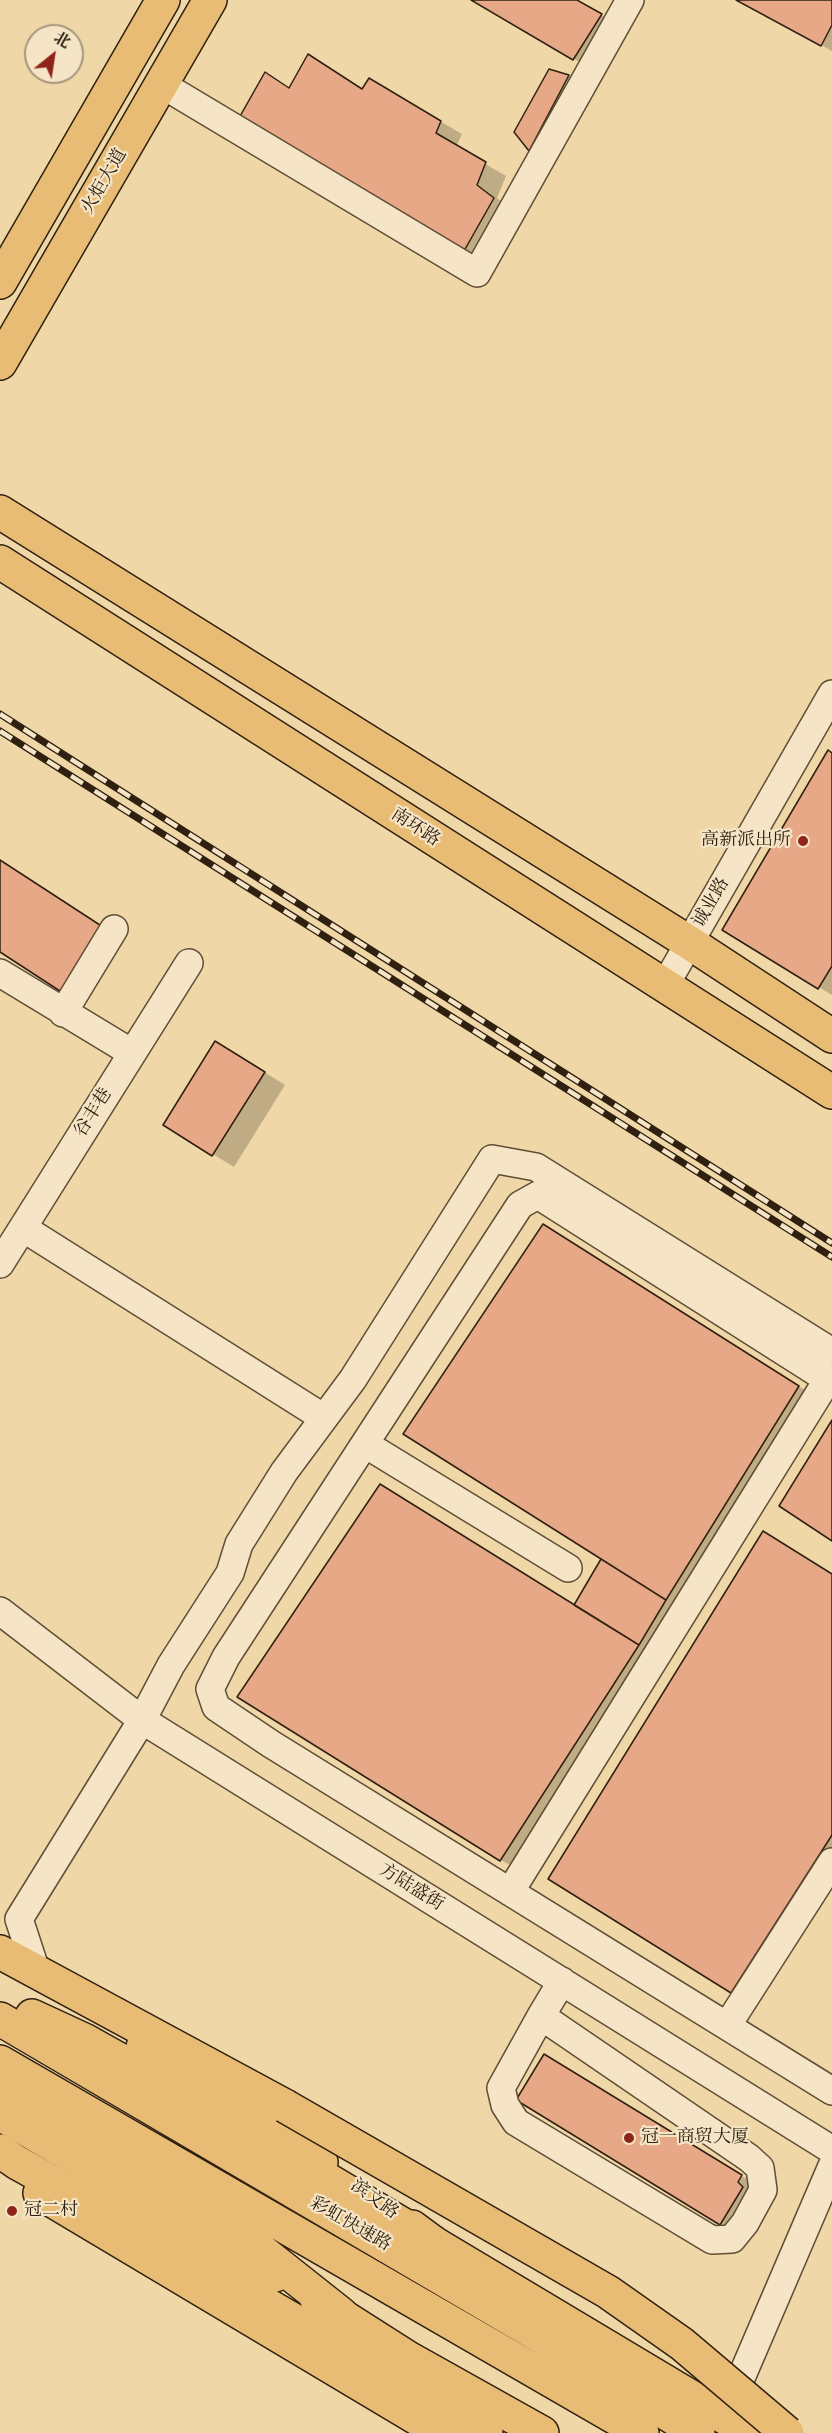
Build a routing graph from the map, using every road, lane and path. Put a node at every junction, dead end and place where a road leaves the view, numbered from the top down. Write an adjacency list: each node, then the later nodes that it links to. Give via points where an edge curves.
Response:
1 (163, 0): 5 (main road)
2 (210, 0): 4 (main road, 火炬大道)
3 (630, 0): 4 (street, via 477,273)
4 (161, 84): 6 (main road, 火炬大道)
5 (0, 282)
6 (0, 363)
7 (0, 512): 11 (main road)
8 (0, 562): 14 (main road, 南环路)
9 (832, 694): 11 (street, 诚业路)
10 (114, 929): 15 (street)
11 (690, 943): 14 (street, 诚业路); 16 (main road)
12 (189, 963): 17 (street, 谷丰巷)
13 (0, 973): 15 (street)
14 (664, 987): 18 (main road, 南环路)
15 (63, 1013): 17 (street)
16 (832, 1036)
17 (132, 1053): 19 (street, 谷丰巷)
18 (832, 1092)
19 (23, 1228): 20 (street, 谷丰巷); 23 (street)
20 (0, 1264)
21 (832, 1352): 23 (street, via 537,1167 492,1159)
22 (830, 1380): 24 (street, via 538,1195 520,1205); 29 (street)
23 (324, 1418): 27 (street, via 239,1544 231,1572 171,1665)
24 (365, 1443): 25 (street); 29 (street, via 226,1657 210,1689 216,1707 261,1738)
25 (568, 1568)
26 (0, 1611): 27 (street, 方陆盛街)
27 (142, 1720): 30 (street); 34 (street, 方陆盛街)
28 (832, 1862): 38 (street)
29 (510, 1892): 38 (street)
30 (10, 1919): 33 (street)
31 (0, 1952): 33 (main road)
32 (0, 1964): 47 (main road, 滨文路, via 239,2102)
33 (36, 1971): 54 (main road, bridge, via 285,2106 608,2292 682,2344)
34 (562, 1981): 36 (street); 43 (street, 方陆盛街)
35 (0, 2002): 47 (main road, via 84,2040)
36 (541, 2016): 36 (street, via 501,2088 505,2105 516,2122 712,2240 732,2239 763,2190 760,2168)
37 (0, 2019): 49 (main road, 彩虹快速路, via 566,2351)
38 (727, 2026): 41 (street)
39 (0, 2062): 53 (main road, 彩虹快速路)
40 (0, 2091): 48 (main road, via 235,2230)
41 (832, 2091)
42 (0, 2114): 48 (main road)
43 (832, 2150)
44 (0, 2151): 51 (main road)
45 (832, 2166): 49 (street)
46 (0, 2169): 50 (main road)
47 (435, 2244): 49 (main road, 滨文路)
48 (341, 2314): 52 (main road, via 408,2358)
49 (721, 2429)
50 (442, 2433)
51 (486, 2433)
52 (542, 2433)
53 (642, 2433)
54 (787, 2433)

